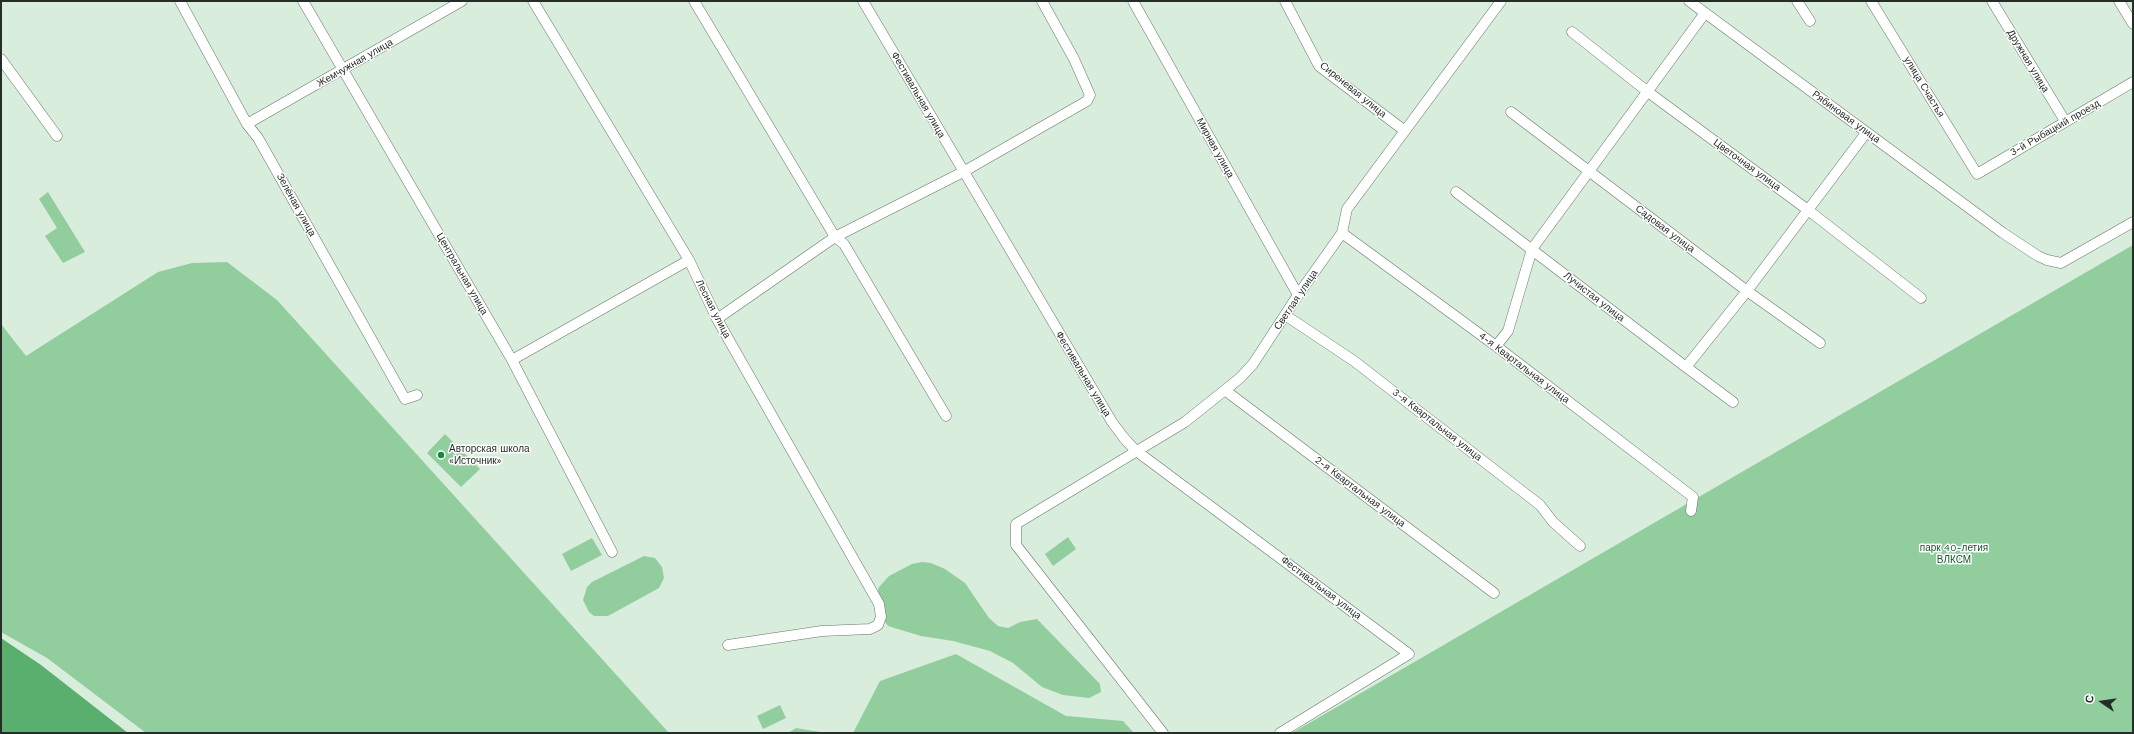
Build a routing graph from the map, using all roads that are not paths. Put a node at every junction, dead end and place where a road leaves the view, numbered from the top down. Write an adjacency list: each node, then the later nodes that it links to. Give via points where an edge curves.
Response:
1 (180, 1): 26 (street, Зелёная улица)
2 (303, 1): 21 (street, Центральная улица)
3 (462, 1): 21 (street, Жемчужная улица)
4 (533, 1): 39 (street, Лесная улица)
5 (694, 1): 37 (street)
6 (863, 1): 31 (street, Фестивальная улица)
7 (1042, 1): 31 (street, via 1074,59 1090,95 1087,101)
8 (1133, 1): 41 (street, Мирная улица)
9 (1285, 1): 27 (street, Сиреневая улица, via 1320,66)
10 (1501, 1): 27 (street, Светлая улица)
11 (1689, 1): 16 (street, Рябиновая улица)
12 (1797, 1): 17 (street)
13 (1871, 1): 32 (street, улица Счастья)
14 (1992, 1): 25 (street, Дружная улица)
15 (2119, 1): 18 (street)
16 (1705, 13): 23 (street); 28 (street, Рябиновая улица)
17 (1810, 21)
18 (2133, 24)
19 (1572, 32): 23 (street, Цветочная улица)
20 (1, 59): 29 (street)
21 (342, 70): 26 (street, Жемчужная улица); 47 (street, Центральная улица)
22 (2133, 82): 25 (street, 3-й Рыбацкий проезд)
23 (1648, 92): 30 (street); 34 (street, Цветочная улица)
24 (1511, 112): 30 (street, Садовая улица)
25 (2065, 121): 32 (street, 3-й Рыбацкий проезд)
26 (247, 124): 50 (street, Зелёная улица, via 258,138 405,399)
27 (1405, 131): 36 (street, Светлая улица, via 1347,209)
28 (1866, 133): 34 (street); 35 (street, Рябиновая улица, via 2003,233 2047,260 2061,263)
29 (57, 136)
30 (1588, 171): 38 (street); 40 (street, Садовая улица)
31 (963, 172): 37 (street); 53 (street, Фестивальная улица, via 1112,422)
32 (1977, 174)
33 (1456, 192): 38 (street, Лучистая улица)
34 (1808, 210): 40 (street); 42 (street, Цветочная улица)
35 (2133, 222)
36 (1342, 233): 41 (street, Светлая улица); 46 (street, 4-я Квартальная улица)
37 (835, 237): 44 (street); 52 (street, via 844,244)
38 (1532, 249): 46 (street, via 1508,331); 48 (street, Лучистая улица)
39 (688, 260): 44 (street, Лесная улица); 47 (street)
40 (1747, 291): 45 (street, Садовая улица); 48 (street)
41 (1298, 295): 43 (street, Светлая улица)
42 (1921, 298)
43 (1285, 315): 49 (street, Светлая улица, via 1253,364); 55 (street, 3-я Квартальная улица, via 1354,360 1540,505 1553,522)
44 (717, 319): 58 (street, Лесная улица, via 874,592 881,617 876,627 870,629 822,631)
45 (1820, 343)
46 (1496, 346): 54 (street, 4-я Квартальная улица, via 1693,497)
47 (512, 360): 56 (street, Центральная улица)
48 (1686, 367): 51 (street, Лучистая улица)
49 (1226, 391): 53 (street, Светлая улица, via 1185,422); 57 (street, 2-я Квартальная улица)
50 (417, 395)
51 (1734, 402)
52 (946, 416)
53 (1135, 450): 59 (street, Светлая улица, via 1016,524 1016,545); 60 (street, Фестивальная улица, via 1409,654)
54 (1691, 511)
55 (1580, 546)
56 (612, 552)
57 (1494, 593)
58 (728, 645)
59 (1163, 733)
60 (1280, 733)

